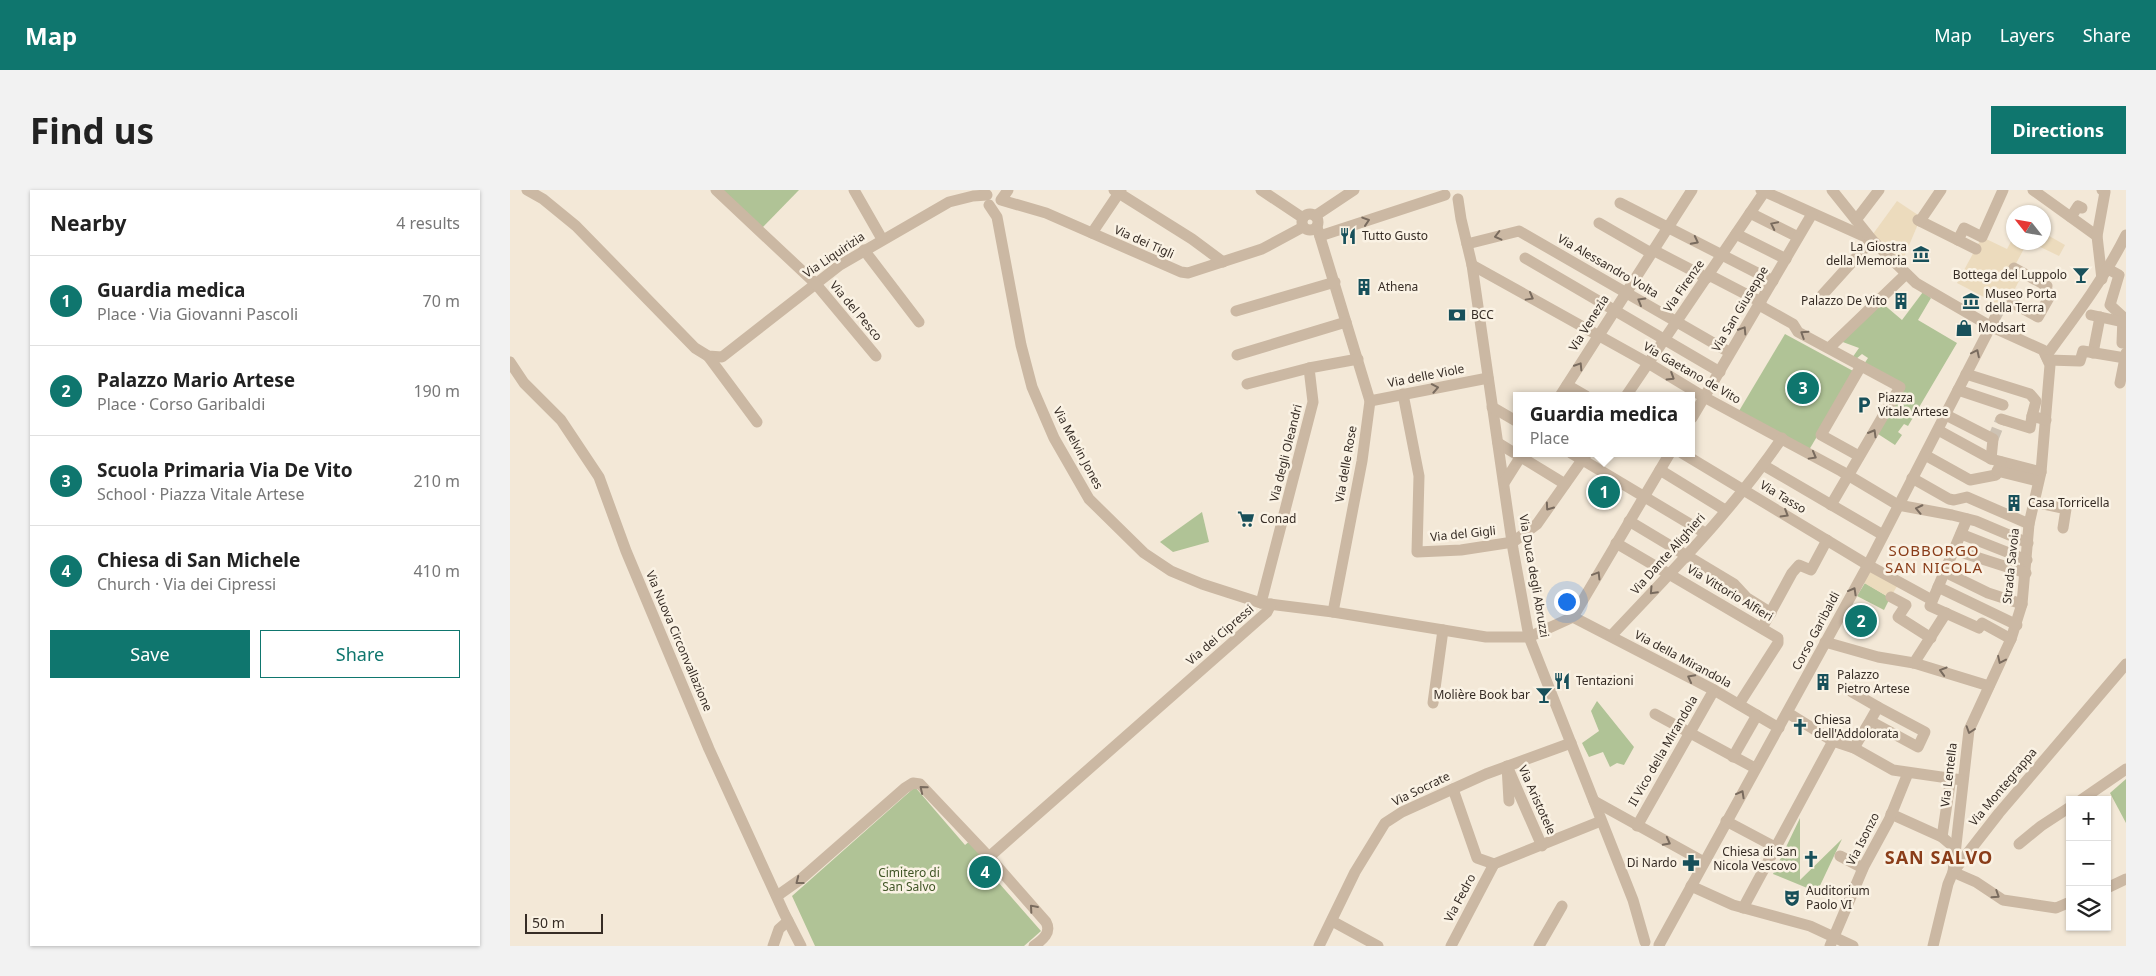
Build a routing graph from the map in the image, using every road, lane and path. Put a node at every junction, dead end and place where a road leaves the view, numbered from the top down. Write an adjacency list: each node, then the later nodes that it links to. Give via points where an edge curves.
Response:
1 (527, 190): 70 (street, via 576,226 695,348)
2 (716, 190): 50 (street, Via del Pesco)
3 (854, 190): 32 (street)
4 (1261, 190): 25 (street)
5 (1354, 190): 25 (street)
6 (1692, 190): 26 (street, Via Venezia)
7 (1832, 190): 23 (street)
8 (1879, 190): 23 (street)
9 (1941, 190): 34 (street, via 1919,220)
10 (2003, 190): 34 (street, via 1982,237 1964,228)
11 (1118, 191): 27 (street); 42 (street)
12 (1766, 191): 20 (street, Via Firenze); 21 (street)
13 (2038, 191): 22 (street)
14 (2105, 191): 30 (street)
15 (1445, 192): 16 (street, via 1451,200); 25 (street, one-way to 15)
16 (1461, 193): 35 (street, Via Duca degli Abruzzi)
17 (993, 196): 27 (street, Via dei Tigli, via 1046,213); 32 (street, Via Liquirizia, via 973,196 949,202); 150 (street, Via Melvin Jones, via 1032,386 1054,438 1089,499 1144,553 1171,571)
18 (1620, 203): 26 (street)
19 (2082, 208): 22 (street, via 2078,206)
20 (1750, 213): 28 (street, Via Firenze); 31 (street, one-way to 20)
21 (1812, 214): 31 (street, Via San Giuseppe); 33 (street)
22 (2071, 216): 30 (street)
23 (1856, 220): 33 (street)
24 (1599, 223): 38 (street)
25 (1312, 225): 42 (street, Via dei Tigli, via 1262,249); 49 (street, Via delle Rose)
26 (1668, 227): 38 (street, Via Venezia); 39 (street, one-way to 39)
27 (1092, 234): 42 (street, Via dei Tigli, via 1181,272 1188,273)
28 (1736, 234): 39 (street, Via Firenze); 41 (street)
29 (2126, 235): 46 (street)
30 (2097, 236): 46 (street)
31 (1798, 237): 41 (street, Via San Giuseppe)
32 (882, 240): 37 (street, Via Liquirizia)
33 (1872, 240): 45 (street); 53 (street)
34 (1958, 240): 36 (street)
35 (1467, 244): 43 (street, Via Duca degli Abruzzi); 51 (street, Via Alessandro Volta, one-way to 35, via 1519,231)
36 (1976, 249)
37 (864, 250): 50 (street, Via Liquirizia); 57 (street)
38 (1652, 252): 47 (street); 51 (street, Via Venezia)
39 (1722, 255): 47 (street, Via Firenze); 48 (street)
40 (1525, 258): 55 (street)
41 (1786, 259): 48 (street, Via San Giuseppe)
42 (1223, 262)
43 (1472, 265): 62 (street, Via Gaetano de Vito, one-way to 62); 80 (street, Via Duca degli Abruzzi)
44 (2014, 268): 52 (street, via 2047,286 2045,290 2051,294 2038,317)
45 (1906, 274): 60 (street, via 1916,283); 65 (street)
46 (2105, 274): 61 (street, via 2118,275 2110,305 2123,317); 72 (street)
47 (1708, 276): 54 (street); 59 (street, Via Firenze)
48 (1773, 281): 54 (street, Via San Giuseppe)
49 (1335, 282): 56 (street); 58 (street, Via delle Rose)
50 (815, 283): 70 (street, Via Liquirizia, via 722,357); 71 (street, Via del Pesco)
51 (1625, 292): 55 (street, Via Venezia); 59 (street, Via Alessandro Volta, one-way to 51)
52 (2009, 301)
53 (1816, 302)
54 (1760, 303): 65 (street, one-way to 54, via 1798,332 1793,324); 66 (street, Via San Giuseppe, one-way to 54)
55 (1614, 310): 62 (street, Via Venezia); 63 (street)
56 (1236, 311)
57 (919, 322)
58 (1346, 322): 68 (street); 73 (street, Via delle Rose)
59 (1676, 322): 63 (street, Via Firenze); 66 (street, Via Alessandro Volta)
60 (1992, 322): 72 (street, via 2043,350); 79 (street, Corso Garibaldi, one-way to 60)
61 (2123, 322): 64 (street, via 2122,343); 67 (street, via 2096,316)
62 (1598, 336): 75 (street, Via Gaetano de Vito); 83 (street, Via Venezia, one-way to 62)
63 (1665, 340): 75 (street, Via Firenze); 78 (street)
64 (2126, 343)
65 (1829, 348): 76 (street)
66 (1729, 352): 78 (street, Via San Giuseppe)
67 (2093, 353): 69 (street); 72 (street, via 2083,352 2080,361)
68 (1237, 354)
69 (2126, 355): 81 (street)
70 (708, 356): 99 (street)
71 (876, 356)
72 (2047, 358): 98 (street, Strada Savoia, via 2050,366)
73 (1358, 359): 77 (street); 90 (street, Via delle Rose)
74 (510, 362): 210 (street, Via Nuova Circonvallazione, via 524,383 561,420 600,477 626,551 709,748)
75 (1648, 363): 87 (street, Via Firenze); 89 (street, Via Gaetano de Vito, one-way to 89)
76 (1861, 366): 107 (street, one-way to 76, via 1900,387); 107 (street, via 1820,435)
77 (1309, 368): 82 (street); 150 (street, Via degli Oleandri, via 1313,402)
78 (1720, 372): 89 (street, Via San Giuseppe)
79 (1966, 374): 84 (street, Corso Garibaldi); 95 (street, via 2030,394 2036,401)
80 (1488, 378): 88 (street, Via delle Viole, one-way to 80); 92 (street, Via Duca degli Abruzzi)
81 (2120, 383)
82 (1247, 384)
83 (1567, 385): 85 (street, Via Venezia); 86 (street)
84 (1958, 390): 91 (street); 94 (street, Corso Garibaldi)
85 (1563, 392)
86 (1579, 392)
87 (1629, 392)
88 (1403, 394): 90 (street, Via delle Viole); 137 (street, Via del Gigli, via 1418,476 1417,552 1461,550)
89 (1704, 397): 93 (street, Via San Giuseppe); 102 (street, Via Gaetano de Vito)
90 (1370, 401): 152 (street, Via delle Rose)
91 (2003, 405)
92 (1492, 407): 96 (street); 104 (street, Via Duca degli Abruzzi)
93 (1695, 413)
94 (1946, 415): 100 (street, Corso Garibaldi); 113 (street, via 1993,439)
95 (2032, 416): 97 (street, via 2030,428); 98 (street)
96 (1513, 419)
97 (2001, 420)
98 (2046, 420): 103 (street, Strada Savoia)
99 (757, 422)
100 (1938, 430): 106 (street, Corso Garibaldi); 113 (street)
101 (2032, 436): 103 (street)
102 (1782, 438): 114 (street, Via Dante Alighieri); 116 (street, Via Gaetano de Vito, one-way to 116)
103 (2044, 439): 117 (street, Strada Savoia)
104 (1498, 443): 105 (street); 119 (street, Via Duca degli Abruzzi)
105 (1513, 450)
106 (1925, 455): 113 (street, via 1970,480 1996,475); 118 (street, Corso Garibaldi)
107 (1859, 456): 116 (street)
108 (1521, 457): 119 (street)
109 (1525, 457): 120 (street)
110 (1584, 457): 120 (street); 122 (street)
111 (1668, 457): 115 (street)
112 (1689, 457): 121 (street, Via Tasso)
113 (1997, 464): 117 (street)
114 (1763, 465): 121 (street, Via Dante Alighieri); 125 (street)
115 (1660, 470): 122 (street); 127 (street)
116 (1848, 475): 125 (street); 126 (street, Via Gaetano de Vito)
117 (2040, 477): 124 (street, Strada Savoia)
118 (1912, 478): 123 (street); 126 (street, Corso Garibaldi)
119 (1504, 483): 137 (street, Via Duca degli Abruzzi)
120 (1565, 484): 137 (street, one-way to 137, via 1537,524)
121 (1743, 489): 127 (street, Via Dante Alighieri); 136 (street, Via Tasso, one-way to 136)
122 (1643, 498): 130 (street); 133 (street)
123 (1950, 499): 128 (street); 131 (street, via 1967,497)
124 (2034, 502): 131 (street, Strada Savoia); 132 (street, via 2066,509)
125 (1831, 505): 135 (street)
126 (1898, 505): 128 (street, Via Gaetano de Vito, one-way to 126); 135 (street, Corso Garibaldi)
127 (1725, 510): 133 (street, Via Dante Alighieri)
128 (1941, 514): 129 (street, Via Gaetano de Vito)
129 (1967, 519): 134 (street); 139 (street, Via Gaetano de Vito)
130 (1628, 521): 138 (street); 141 (street)
131 (2029, 524): 139 (street, Strada Savoia)
132 (2063, 528)
133 (1705, 533): 141 (street, Via Dante Alighieri)
134 (1961, 534): 140 (street); 142 (street)
135 (1883, 535): 143 (street, Corso Garibaldi)
136 (1827, 540): 143 (street, Via Tasso); 153 (street, via 1811,570 1799,565 1792,573)
137 (1513, 542): 160 (street, Via Duca degli Abruzzi)
138 (1616, 543): 146 (street, Via Vittorio Alfieri); 155 (street, one-way to 138)
139 (2028, 543): 142 (street, Strada Savoia)
140 (1954, 550): 144 (street); 145 (street)
141 (1686, 555): 146 (street, Via Dante Alighieri); 153 (street, via 1734,584 1747,598)
142 (2027, 560): 145 (street, Strada Savoia)
143 (1868, 565): 149 (street, Via Tasso); 163 (street, Corso Garibaldi, one-way to 143)
144 (1945, 572): 147 (street); 151 (street, via 1988,593)
145 (2026, 573): 151 (street, Strada Savoia)
146 (1670, 574): 157 (street, Via Vittorio Alfieri); 159 (street, Via Dante Alighieri, one-way to 159)
147 (1938, 587): 149 (street); 156 (street)
148 (1891, 597): 161 (street, via 1906,606 1898,618)
149 (1932, 600): 154 (street, Via Tasso, via 1930,606)
150 (1266, 603): 152 (street, Via dei Cipressi); 202 (street, Via dei Cipressi, via 1267,612)
151 (2022, 604): 156 (street, Strada Savoia)
152 (1333, 612): 158 (street, Via dei Cipressi)
153 (1770, 613): 157 (street)
154 (1946, 613): 161 (street); 162 (street, via 1979,628 1982,622)
155 (1572, 617): 159 (street, Via della Mirandola); 160 (street)
156 (2017, 625): 162 (street, Strada Savoia)
157 (1762, 628): 170 (street, Via Vittorio Alfieri, via 1778,638 1778,643)
158 (1443, 630): 160 (street, Via dei Cipressi, via 1486,637); 169 (street)
159 (1611, 636): 167 (street, Via della Mirandola, one-way to 159)
160 (1530, 637): 179 (street, Via Duca degli Abruzzi)
161 (1931, 638): 164 (street)
162 (2011, 639): 166 (street, Strada Savoia, one-way to 166)
163 (1825, 642): 164 (street); 172 (street, Corso Garibaldi)
164 (1914, 663): 166 (street, one-way to 164)
165 (2126, 664): 206 (street, Via Montegrappa)
166 (1990, 686): 186 (street, Via Lentella, one-way to 186, via 1969,730)
167 (1714, 690): 170 (street, Via della Mirandola); 177 (street, II Vico della Mirandola)
168 (1852, 692): 171 (street)
169 (1433, 704)
170 (1739, 704): 174 (street, Via della Mirandola)
171 (1878, 707): 175 (street); 175 (street, via 1925,732 1918,747)
172 (1788, 713): 176 (street, Corso Garibaldi); 178 (street)
173 (1655, 714): 177 (street)
174 (1758, 715): 176 (street, Via della Mirandola); 181 (street)
175 (1870, 721): 180 (street)
176 (1779, 728): 183 (street, Corso Garibaldi)
177 (1690, 734): 181 (street); 195 (street, II Vico della Mirandola)
178 (1833, 741): 180 (street); 199 (street)
179 (1571, 743): 182 (street, Via Socrate); 190 (street, Via Duca degli Abruzzi)
180 (1854, 748): 185 (street, via 1893,770)
181 (1734, 757): 183 (street)
182 (1508, 766): 187 (street, Via Socrate); 189 (street, Via Aristotele); 198 (street, Via Aristotele)
183 (1755, 768): 193 (street, Corso Garibaldi, one-way to 183)
184 (2126, 769): 188 (street)
185 (1908, 772): 186 (street); 192 (street, Via Isonzo)
186 (1956, 778): 196 (street); 200 (street, Via Lentella)
187 (1453, 788): 204 (street, via 1477,858); 214 (street, Via Socrate, via 1385,823 1355,872)
188 (2087, 796)
189 (1508, 801)
190 (1594, 801): 194 (street, Via Duca degli Abruzzi); 195 (street)
191 (2066, 810): 197 (street)
192 (1891, 814): 196 (street); 205 (street, Via Isonzo)
193 (1726, 821): 199 (street); 203 (street, Corso Garibaldi)
194 (1601, 822): 198 (street); 217 (street, Via Duca degli Abruzzi, via 1633,900)
195 (1636, 826): 203 (street, one-way to 203)
196 (1942, 837): 200 (street)
197 (2019, 844)
198 (1542, 846): 204 (street)
199 (1775, 847): 213 (street)
200 (1955, 848): 206 (street, Via Lentella)
201 (1840, 856): 205 (street)
202 (989, 857): 210 (street, one-way to 210, via 920,784 913,784); 220 (street, one-way to 202, via 1045,936 1048,926)
203 (1704, 862): 209 (street, Corso Garibaldi)
204 (1494, 864): 223 (street, Via Fedro)
205 (1864, 868): 216 (street, Via Isonzo)
206 (1953, 872): 211 (street, one-way to 211, via 2004,900 2056,908); 227 (street, Via Montegrappa)
207 (2126, 879): 208 (street)
208 (2111, 884)
209 (1691, 886): 213 (street); 225 (street, Corso Garibaldi)
210 (777, 896): 215 (street, Via Nuova Circonvallazione)
211 (2066, 904)
212 (1562, 906): 224 (street)
213 (1743, 908): 216 (street, via 1810,926)
214 (1332, 920): 221 (street, Via Socrate); 222 (street)
215 (788, 921): 218 (street, via 779,929); 219 (street, Via Nuova Circonvallazione)
216 (1833, 941): 226 (street)
217 (1644, 944): 225 (street, via 1653,940)
218 (774, 946)
219 (801, 946)
220 (1034, 946)
221 (1320, 946)
222 (1378, 946)
223 (1451, 946)
224 (1539, 946)
225 (1660, 946)
226 (1853, 946)
227 (1933, 946)

